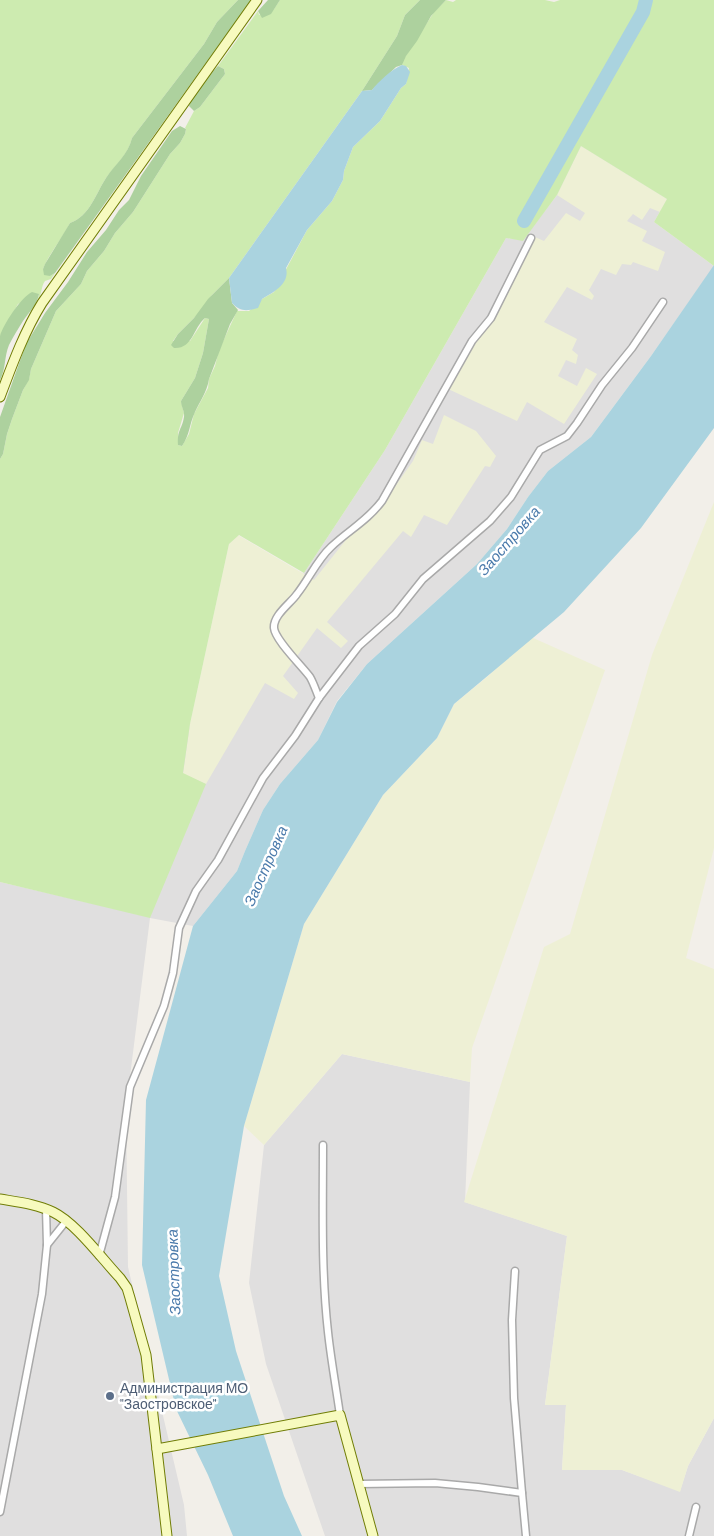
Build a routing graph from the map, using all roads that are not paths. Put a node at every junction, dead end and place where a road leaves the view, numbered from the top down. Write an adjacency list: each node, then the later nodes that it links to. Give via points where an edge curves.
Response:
1 (257, 0): 4 (street, via 42,303 16,354)
2 (531, 238): 5 (street, via 491,318 472,341 382,502 372,515 330,547 298,594 278,616 274,626 276,632 311,680)
3 (664, 302): 5 (street, via 567,436 540,450 511,497 490,521 423,579 395,614 358,646)
4 (0, 397)
5 (319, 698): 11 (street, via 263,778 218,860 196,892 179,928 173,973 164,1006 130,1087 115,1197)
6 (323, 1145): 13 (street, via 326,1305)
7 (0, 1200): 8 (street)
8 (46, 1209): 9 (street); 10 (street)
9 (67, 1220): 10 (street); 11 (street)
10 (47, 1245): 18 (street, via 42,1294)
11 (99, 1256): 14 (street, via 127,1288 146,1355)
12 (515, 1271): 16 (street, via 512,1320 514,1398)
13 (340, 1415): 14 (street); 15 (street)
14 (157, 1449): 19 (street)
15 (358, 1484): 16 (street, via 435,1483); 20 (street)
16 (522, 1493): 21 (street)
17 (696, 1508): 22 (street)
18 (0, 1512)
19 (167, 1536)
20 (373, 1536)
21 (526, 1536)
22 (689, 1536)

